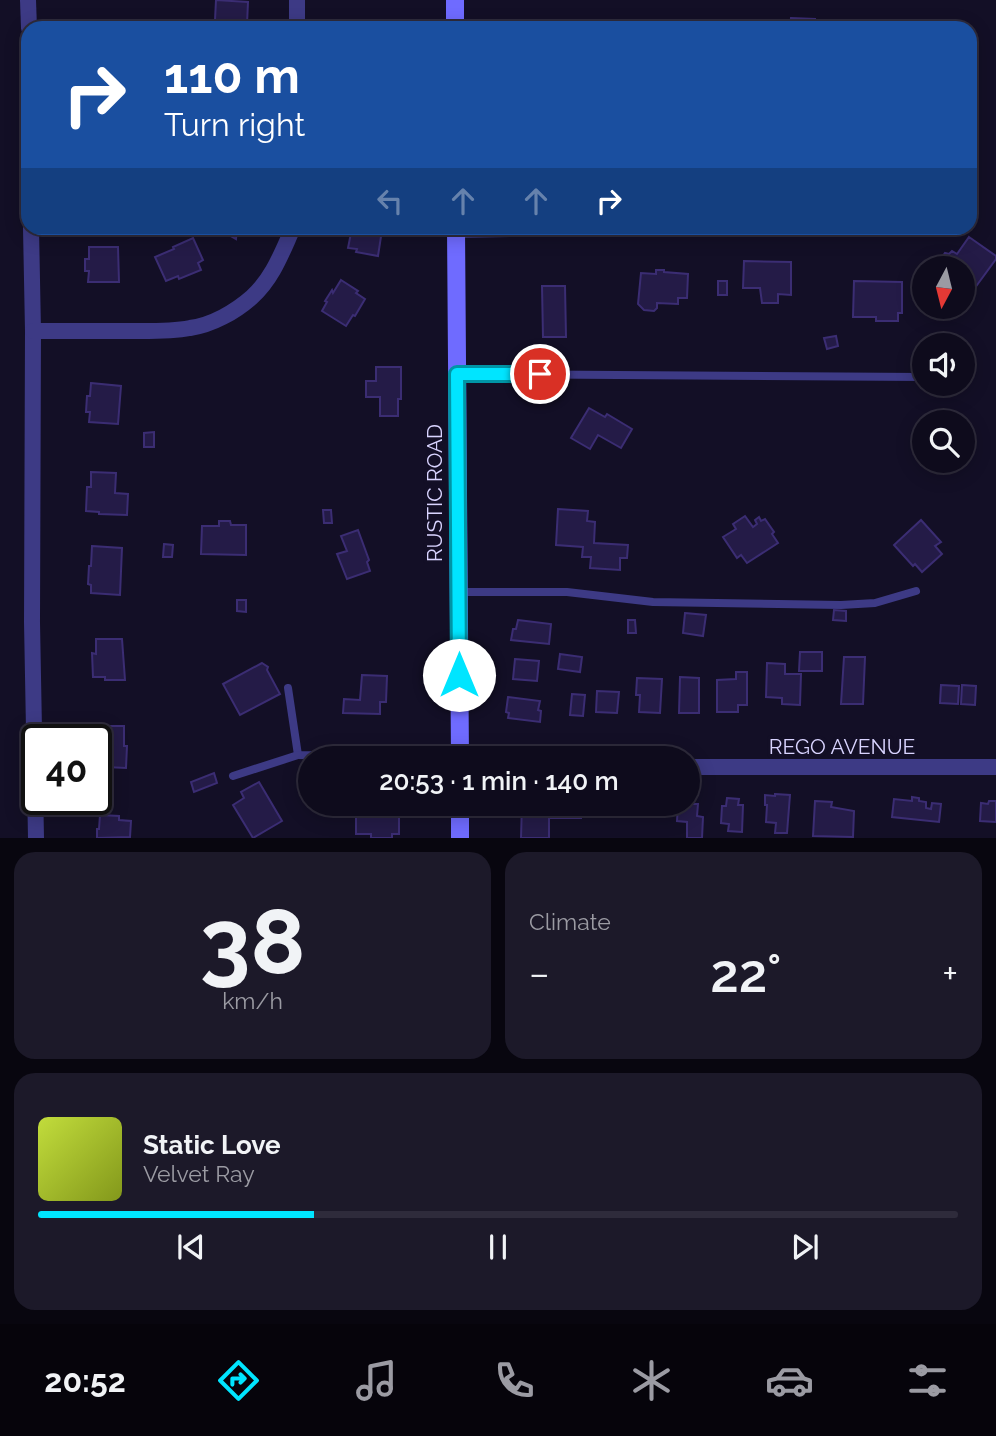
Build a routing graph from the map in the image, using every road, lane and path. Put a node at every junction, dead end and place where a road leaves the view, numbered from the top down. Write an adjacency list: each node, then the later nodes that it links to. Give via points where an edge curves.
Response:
1 (28, 0): 4 (street)
2 (297, 0): 5 (street)
3 (455, 0): 6 (street)
4 (29, 21)
5 (297, 21)
6 (455, 21)
7 (31, 235): 10 (street)
8 (290, 235): 10 (street, via 260,288 219,319 192,328 157,331)
9 (456, 235): 11 (street, RUSTIC ROAD)
10 (33, 331): 22 (street)
11 (457, 374): 12 (lane); 14 (street, RUSTIC ROAD)
12 (912, 377)
13 (916, 591): 14 (lane, via 875,603 841,605 653,602 567,592)
14 (458, 592): 16 (street, RUSTIC ROAD)
15 (288, 688): 17 (lane)
16 (460, 746)
17 (298, 755): 20 (lane)
18 (700, 767): 19 (street, REGO AVENUE)
19 (996, 767)
20 (233, 776)
21 (460, 816): 23 (street)
22 (37, 838)
23 (460, 838)

